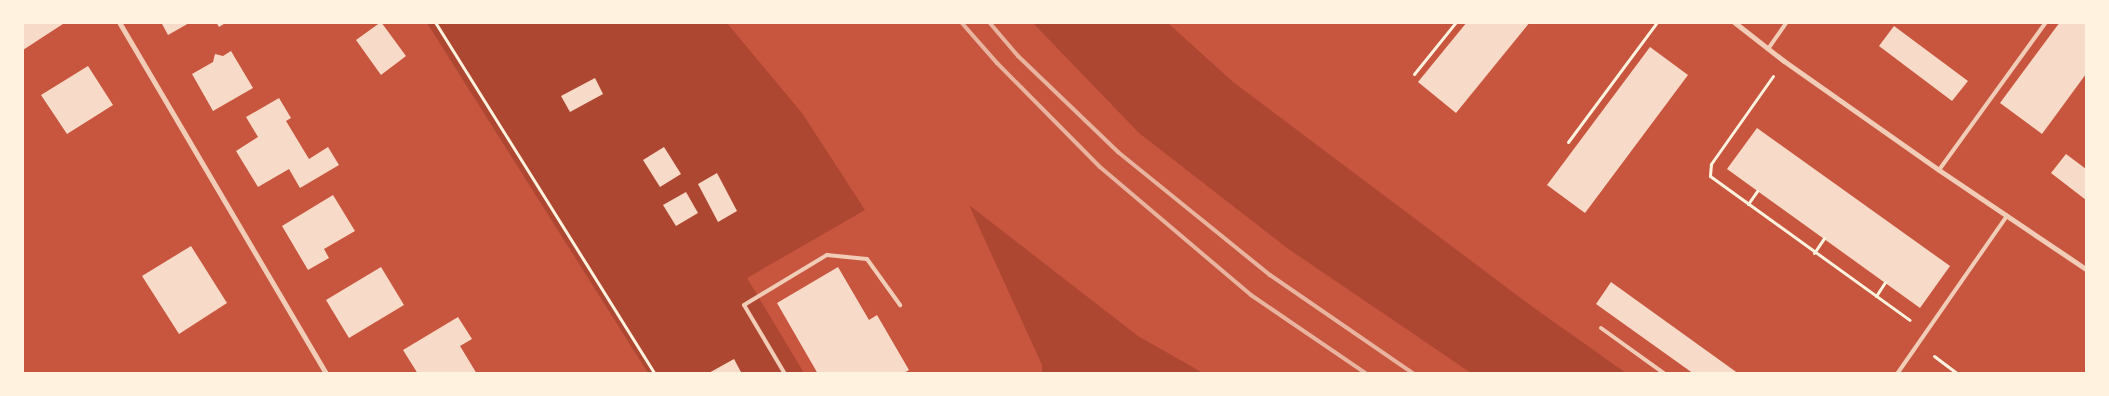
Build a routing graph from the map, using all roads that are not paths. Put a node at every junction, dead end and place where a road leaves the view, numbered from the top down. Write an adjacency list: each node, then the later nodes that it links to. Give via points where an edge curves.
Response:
1 (119, 22): 11 (street)
2 (1734, 22): 5 (street)
3 (1787, 22): 5 (lane)
4 (2046, 22): 6 (lane)
5 (1768, 48): 6 (street)
6 (1939, 170): 7 (street)
7 (2007, 216): 8 (street); 14 (lane)
8 (2086, 268)
9 (900, 304): 12 (lane, via 868,259 827,255 744,305)
10 (1601, 328): 13 (lane)
11 (326, 374)
12 (785, 374)
13 (1665, 374)
14 (1897, 374)

